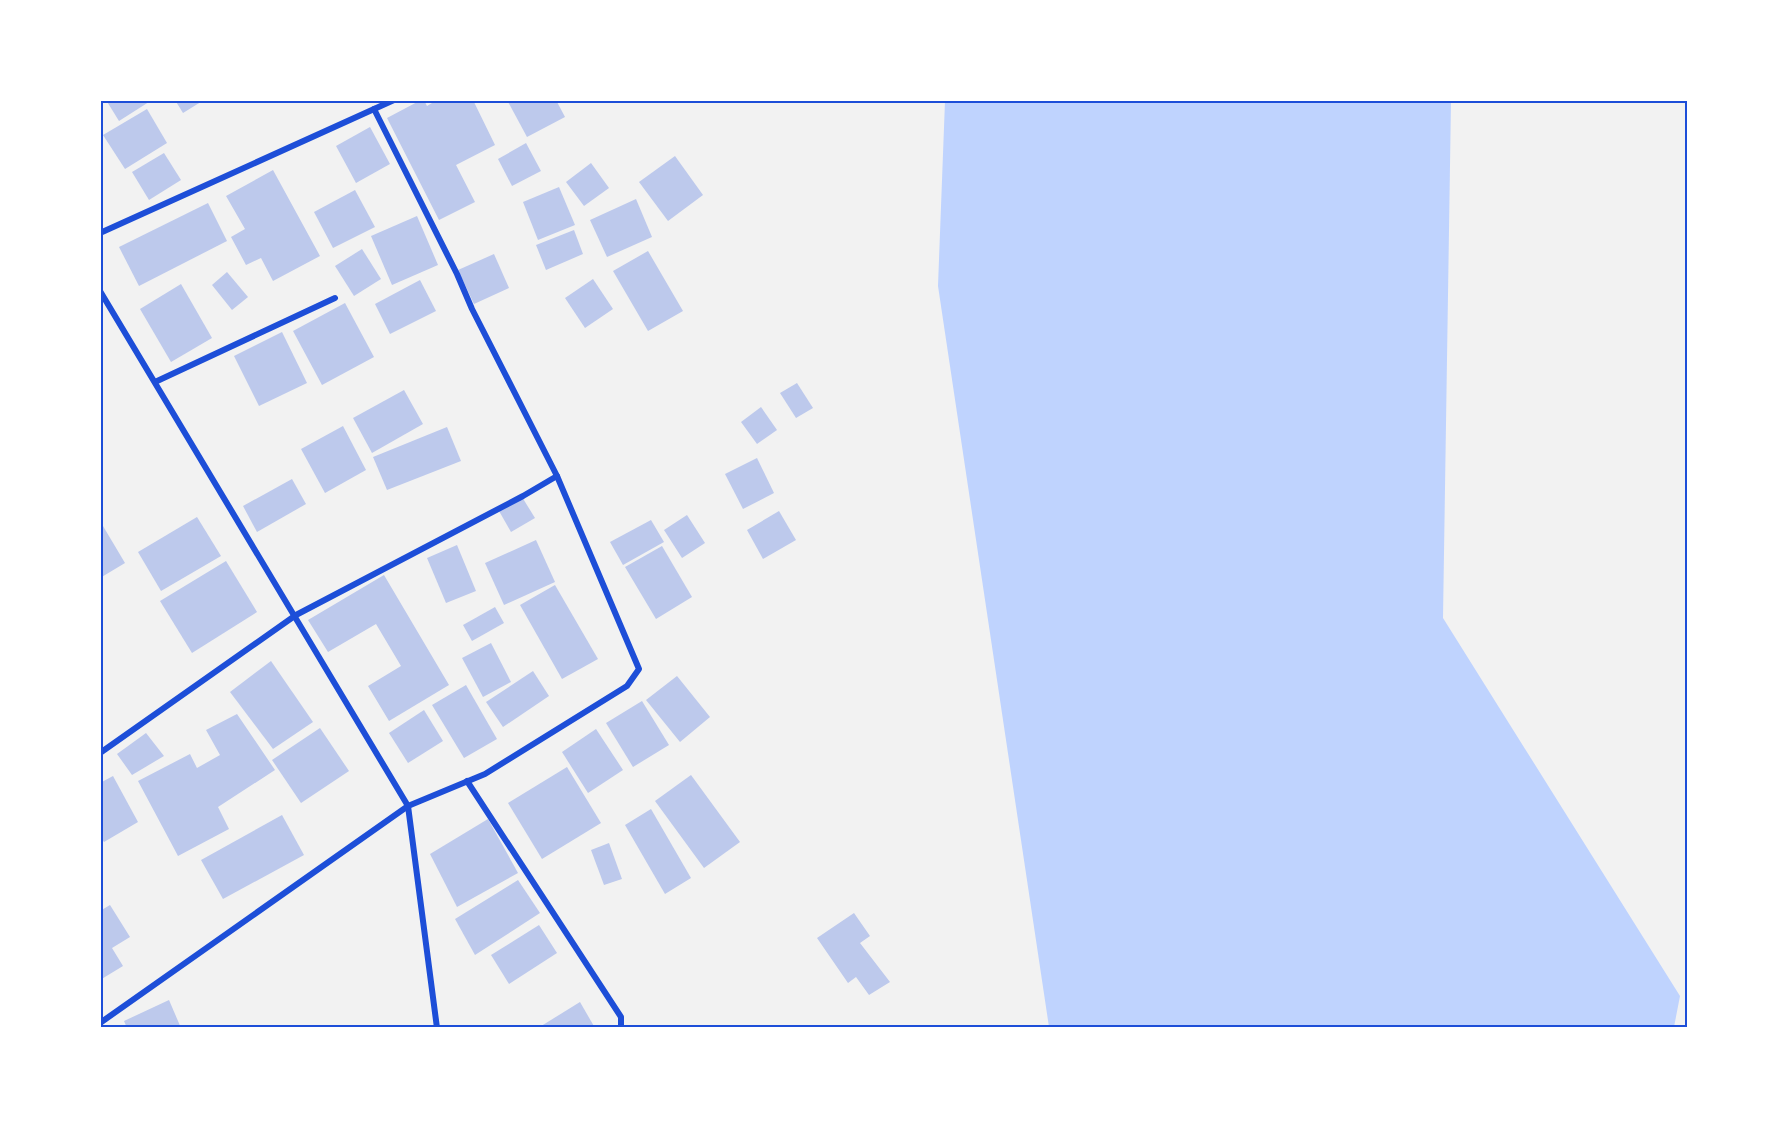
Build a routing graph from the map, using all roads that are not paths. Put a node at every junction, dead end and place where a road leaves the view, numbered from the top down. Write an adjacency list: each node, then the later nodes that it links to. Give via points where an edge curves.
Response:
1 (394, 100): 2 (street)
2 (374, 109): 3 (street); 7 (street)
3 (100, 232)
4 (100, 291): 6 (street)
5 (335, 298): 6 (street)
6 (155, 382): 8 (street)
7 (557, 476): 8 (street); 10 (street, via 639,669 627,686 485,774)
8 (296, 615): 9 (street); 11 (street)
9 (100, 753)
10 (467, 781): 11 (street); 14 (street, via 621,1017)
11 (408, 806): 12 (street); 13 (street)
12 (100, 1023)
13 (437, 1028)
14 (621, 1028)

